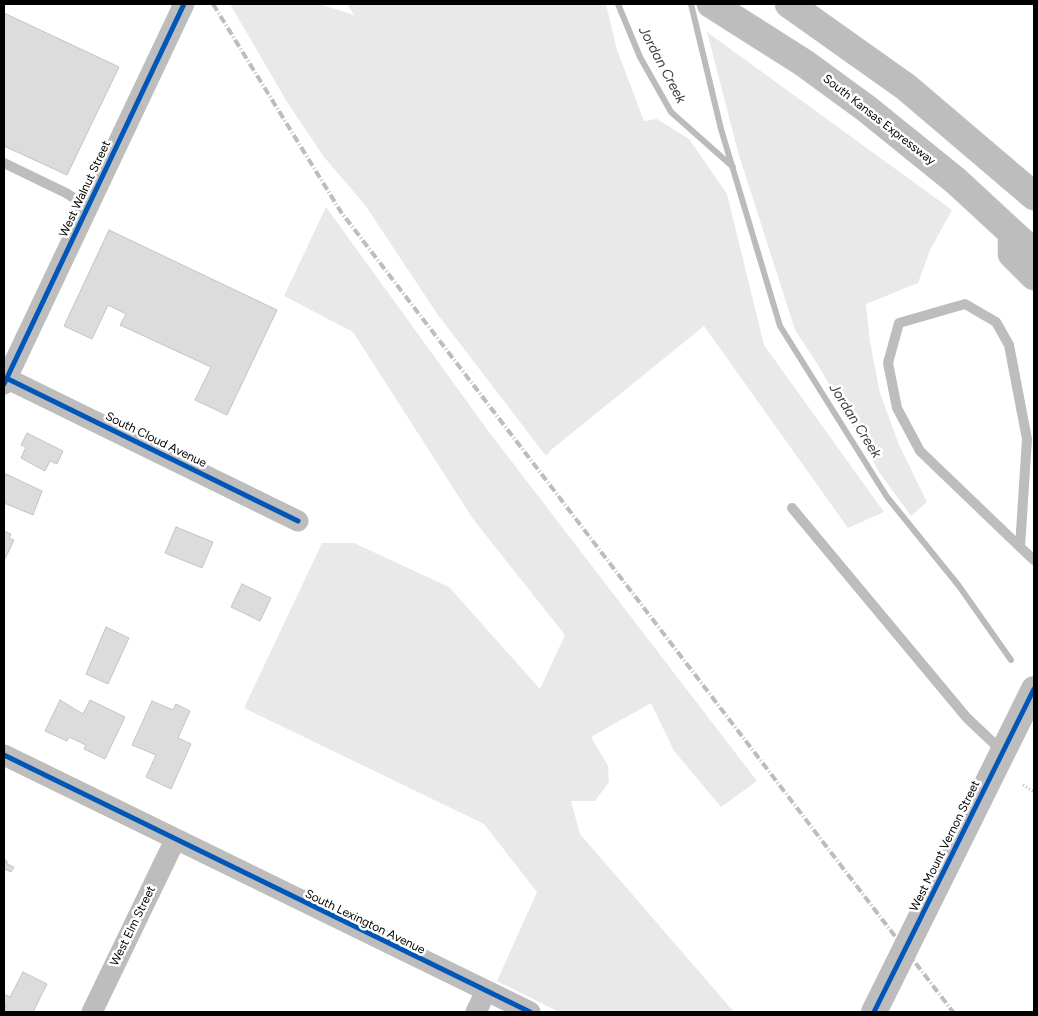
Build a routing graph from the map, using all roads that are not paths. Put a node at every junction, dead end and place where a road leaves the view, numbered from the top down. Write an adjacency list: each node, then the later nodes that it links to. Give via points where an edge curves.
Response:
1 (184, 4): 6 (street, West Walnut Street)
2 (711, 4): 7 (main road, South Kansas Expressway, via 833,84 963,187)
3 (789, 4): 5 (main road, via 906,86)
4 (4, 163): 6 (lane)
5 (1034, 196)
6 (88, 207): 10 (street, West Walnut Street)
7 (1012, 232): 8 (main road, South Kansas Expressway); 9 (main road, via 1012,254)
8 (1034, 253)
9 (1034, 276)
10 (5, 381): 12 (street, South Cloud Avenue)
11 (792, 508): 16 (lane, via 967,718)
12 (298, 520)
13 (1020, 547): 13 (lane, via 920,451 896,408 888,363 899,323 965,304 996,322 1009,345 1028,440); 14 (lane)
14 (1034, 560)
15 (1034, 689): 16 (street, West Mount Vernon Street)
16 (1003, 752): 23 (street, West Mount Vernon Street)
17 (4, 755): 18 (street, South Lexington Avenue)
18 (175, 840): 19 (street, South Lexington Avenue); 20 (street, West Elm Street)
19 (486, 991): 21 (street); 22 (street, South Lexington Avenue)
20 (92, 1012)
21 (476, 1012)
22 (530, 1012)
23 (874, 1012)

